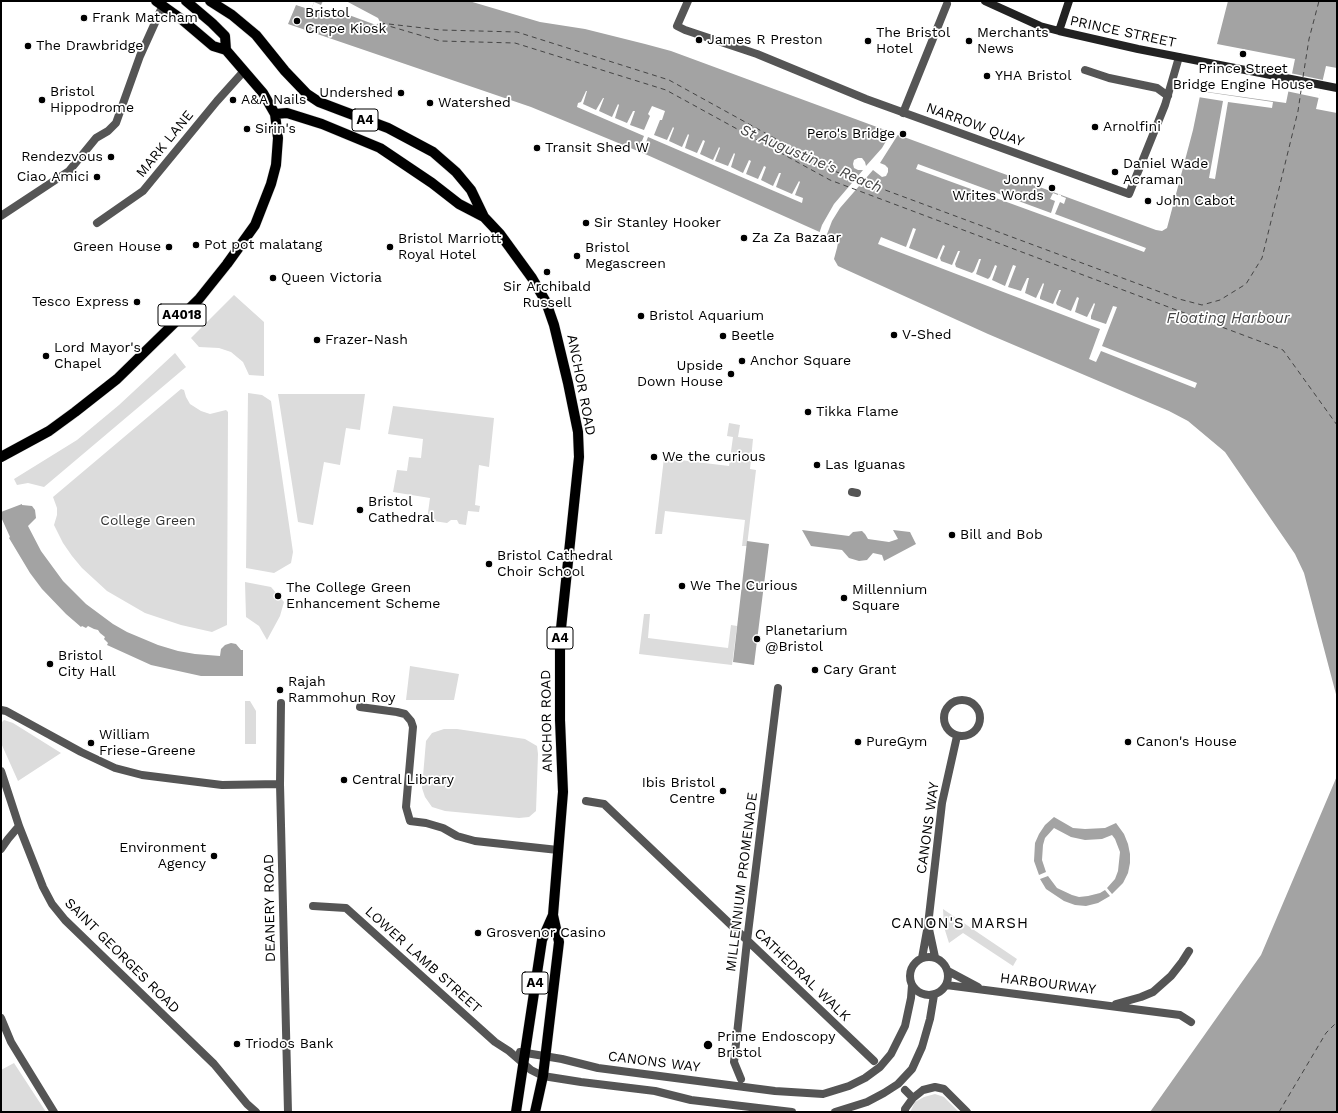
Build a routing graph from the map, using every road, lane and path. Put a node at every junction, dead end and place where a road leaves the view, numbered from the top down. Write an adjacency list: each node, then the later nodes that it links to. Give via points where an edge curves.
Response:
1 (186, 1): 9 (main road, A4018, via 225,36)
2 (210, 1): 18 (main road, A4, via 256,35 307,94 319,102 388,128 433,152 456,172 471,190)
3 (688, 1): 15 (street, NARROW QUAY, via 677,26 757,54)
4 (986, 1): 8 (street, PRINCE STREET, via 1040,26)
5 (1069, 1): 8 (street)
6 (160, 3): 9 (main road, A4018, via 213,46); 17 (street, via 154,27 140,56 116,123 96,138 69,171)
7 (947, 4): 15 (street)
8 (1059, 31): 10 (street, PRINCE STREET)
9 (226, 50): 12 (main road, A4018)
10 (1179, 57): 13 (street, PRINCE STREET); 14 (street, NARROW QUAY)
11 (1085, 70): 14 (street, via 1108,78 1157,88)
12 (244, 71): 16 (main road, A4018, via 263,93); 19 (street, MARK LANE, via 143,191)
13 (1337, 88)
14 (1168, 96): 15 (street, NARROW QUAY, via 1129,194)
15 (903, 113)
16 (274, 114): 18 (main road, A4, via 287,113 322,124 380,148 459,204); 20 (main road, A4018, via 278,138 276,165 271,184 255,225 227,264 199,298 117,379 49,431)
17 (2, 212)
18 (484, 217): 31 (main road, ANCHOR ROAD / A4, via 500,234 546,302 558,339 578,432 579,457 560,638 563,792)
19 (97, 223)
20 (1, 457)
21 (778, 688): 35 (street, MILLENNIUM PROMENADE)
22 (281, 703): 27 (street, DEANERY ROAD)
23 (360, 707): 31 (street, via 405,714 411,720 413,727 406,807 410,821 426,823 457,836 475,840)
24 (1, 710): 27 (street, via 115,768 142,775 222,785)
25 (957, 736): 25 (street, via 947,729 944,715 950,704 965,700 976,707 980,720 974,732); 34 (street, CANONS WAY, via 942,803)
26 (1, 771): 29 (street, SAINT GEORGES ROAD)
27 (280, 784): 56 (street, DEANERY ROAD)
28 (586, 801): 35 (street, CATHEDRAL WALK, via 604,804)
29 (19, 826): 30 (street); 55 (street, SAINT GEORGES ROAD, via 43,887 61,915 214,1064)
30 (1, 849)
31 (558, 850): 33 (main road, ANCHOR ROAD / A4)
32 (313, 906): 48 (street, LOWER LAMB STREET, via 346,908 495,1042)
33 (553, 915): 47 (main road, ANCHOR ROAD / A4, via 559,942); 48 (main road, ANCHOR ROAD / A4, via 542,940)
34 (928, 925): 37 (street, CANONS WAY); 38 (street, CANONS WAY)
35 (747, 941): 49 (street, CATHEDRAL WALK); 51 (street, MILLENNIUM PROMENADE, via 734,1062)
36 (1189, 951): 44 (street, HARBOURWAY, via 1171,976 1153,992)
37 (935, 957): 38 (street); 39 (street, via 941,960)
38 (922, 958): 40 (street, CANONS WAY, via 912,967)
39 (948, 971): 41 (street); 42 (street, HARBOURWAY)
40 (912, 985): 43 (street, via 922,994); 47 (street, CANONS WAY, via 912,998 905,1026 891,1054 866,1078 823,1094 775,1091 598,1068)
41 (946, 985): 42 (street, HARBOURWAY); 43 (street)
42 (982, 989): 44 (street, HARBOURWAY)
43 (934, 995): 60 (street, via 922,1047 912,1069 898,1084 884,1093 867,1102)
44 (1111, 1006): 46 (street, HARBOURWAY, via 1180,1014)
45 (1, 1018): 54 (street, via 11,1042)
46 (1191, 1022)
47 (545, 1057): 48 (street, CANONS WAY); 50 (main road, ANCHOR ROAD / A4)
48 (524, 1058): 50 (street, LOWER LAMB STREET, via 532,1070); 57 (main road, ANCHOR ROAD / A4)
49 (874, 1062)
50 (543, 1076): 58 (main road, ANCHOR ROAD / A4); 59 (street, CANONS WAY, via 655,1092 692,1100)
51 (741, 1079)
52 (904, 1090): 53 (street)
53 (913, 1098): 61 (street); 62 (street, via 923,1090 935,1087 944,1089)
54 (54, 1112)
55 (256, 1112)
56 (288, 1112)
57 (516, 1112)
58 (535, 1112)
59 (792, 1112)
60 (835, 1112)
61 (905, 1112)
62 (967, 1112)

